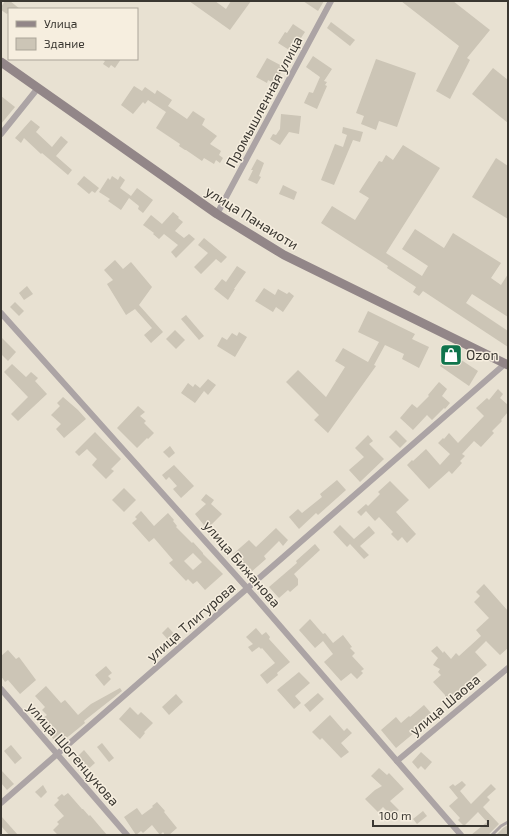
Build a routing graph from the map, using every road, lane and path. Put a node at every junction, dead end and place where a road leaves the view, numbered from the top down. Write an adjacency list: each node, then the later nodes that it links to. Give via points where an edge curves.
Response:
1 (331, 1): 5 (street, Промышленная улица)
2 (1, 62): 3 (street, улица Панаиоти)
3 (38, 88): 4 (street); 5 (street, улица Панаиоти)
4 (1, 134)
5 (217, 214): 7 (street, улица Панаиоти, via 284,255)
6 (1, 313): 8 (street, улица Бижанова)
7 (507, 364): 8 (street, улица Тлигурова)
8 (248, 589): 11 (street, улица Тлигурова); 12 (street, улица Бижанова)
9 (508, 668): 12 (street, улица Шаова)
10 (1, 689): 11 (street, улица Шогенцукова)
11 (58, 754): 13 (street, улица Тлигурова); 15 (street, улица Шогенцукова)
12 (397, 761): 16 (street, улица Бижанова)
13 (1, 803)
14 (508, 822): 17 (lane)
15 (127, 835)
16 (461, 835)
17 (492, 835)

